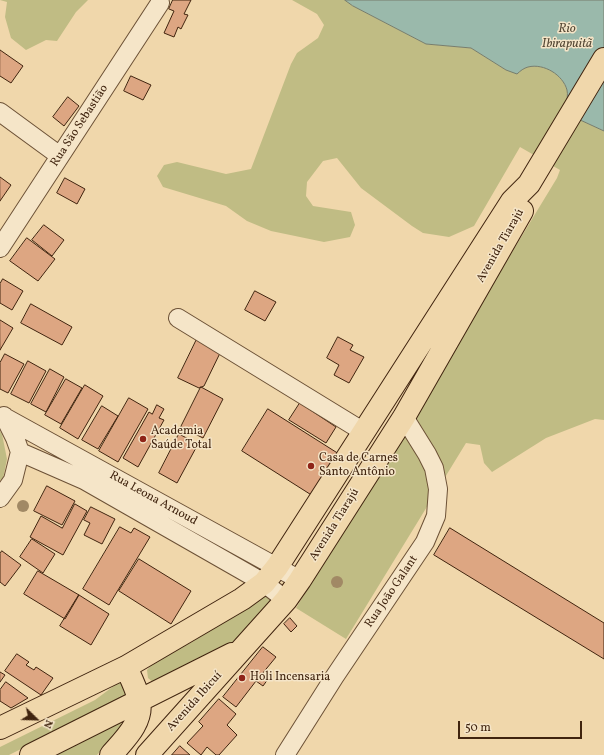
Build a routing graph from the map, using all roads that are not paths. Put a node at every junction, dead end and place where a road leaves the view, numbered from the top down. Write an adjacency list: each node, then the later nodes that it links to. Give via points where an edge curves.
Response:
1 (160, 3): 4 (street, Rua São Sebastião)
2 (604, 59): 5 (main road)
3 (0, 112): 4 (street)
4 (60, 156): 6 (street, Rua São Sebastião)
5 (534, 176): 9 (main road, Avenida Tiarajú, via 525,206); 10 (main road, Avenida Tiarajú, via 512,201)
6 (0, 248)
7 (178, 318): 10 (street)
8 (3, 415): 11 (street); 13 (street, Rua Leona Arnoud, via 222,538)
9 (404, 417): 14 (main road, Avenida Tiarajú); 23 (street, Rua João Galant, via 434,468 438,489 436,516 425,542)
10 (364, 432): 13 (main road, Avenida Tiarajú)
11 (20, 452): 12 (street, via 13,480); 13 (street, Rua Leona Arnoud, via 84,480)
12 (0, 498)
13 (271, 575): 14 (street, Rua Leona Arnoud); 15 (street, Rua Leona Arnoud); 17 (main road, Avenida Tiarajú, via 242,599)
14 (300, 580): 15 (main road, Avenida Tiarajú)
15 (286, 600): 16 (main road, Avenida Tiarajú)
16 (242, 650): 18 (main road, Avenida Tiarajú); 22 (main road, Avenida Ibicuí)
17 (126, 667): 18 (main road); 19 (main road, Avenida Tiarajú)
18 (139, 700): 20 (main road, Avenida Tiarajú); 21 (main road, via 139,716 132,730)
19 (0, 728)
20 (31, 755)
21 (111, 755)
22 (148, 755)
23 (285, 755)

